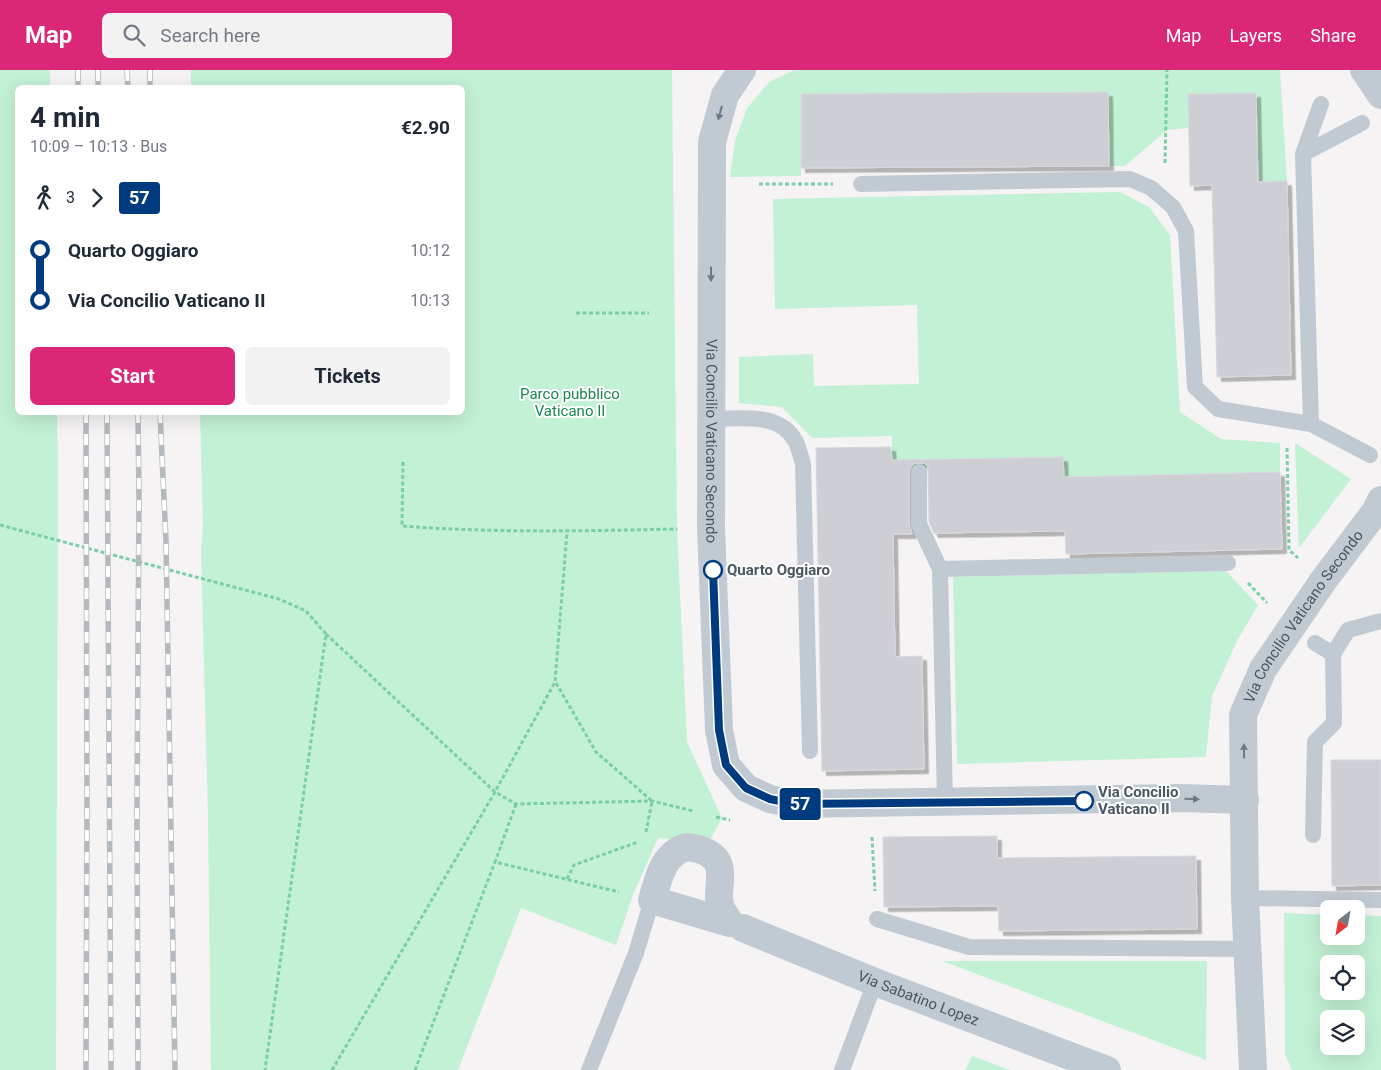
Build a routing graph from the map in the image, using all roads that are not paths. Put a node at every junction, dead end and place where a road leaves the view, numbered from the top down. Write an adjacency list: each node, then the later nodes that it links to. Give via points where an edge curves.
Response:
1 (742, 70): 8 (street, Via Concilio Vaticano Secondo, one-way to 8, via 725,95 712,142)
2 (1364, 70): 3 (street)
3 (1381, 95)
4 (1321, 104): 6 (lane)
5 (1362, 123): 6 (lane)
6 (1303, 154): 9 (lane)
7 (861, 184): 9 (lane, via 1130,179 1151,188 1173,207 1186,230 1195,387 1218,409)
8 (711, 419): 18 (lane, via 761,418 781,425 796,441 803,464); 20 (street, Via Concilio Vaticano Secondo, via 711,528 719,730 726,765 746,788 770,799 794,804)
9 (1311, 424): 10 (lane)
10 (1370, 455)
11 (919, 472): 14 (lane, via 919,524)
12 (1381, 500): 19 (street, Via Concilio Vaticano Secondo, one-way to 12, via 1243,715 1263,669)
13 (1228, 563): 14 (lane)
14 (940, 569): 20 (lane)
15 (1381, 621): 17 (lane, via 1348,630)
16 (1315, 643): 17 (lane)
17 (1333, 654): 21 (lane, via 1334,723 1315,742)
18 (810, 751)
19 (1245, 800): 20 (street, Via Concilio Vaticano Secondo, one-way to 19, via 1180,798); 22 (street, Via Concilio Vaticano Secondo)
20 (945, 803)
21 (1312, 835)
22 (1245, 898): 24 (lane); 27 (street, Via Concilio Vaticano Secondo)
23 (652, 900): 26 (street, Via Sabatino Lopez); 26 (street, via 666,860 686,847 698,848 716,860 721,872 720,906); 29 (lane, via 636,953)
24 (1381, 900)
25 (877, 919): 27 (lane, via 970,947)
26 (736, 925): 28 (street, Via Sabatino Lopez)
27 (1247, 949): 32 (street, Via Concilio Vaticano Secondo)
28 (875, 982): 30 (lane); 31 (street, Via Sabatino Lopez)
29 (589, 1070)
30 (842, 1070)
31 (1107, 1070)
32 (1253, 1070)

